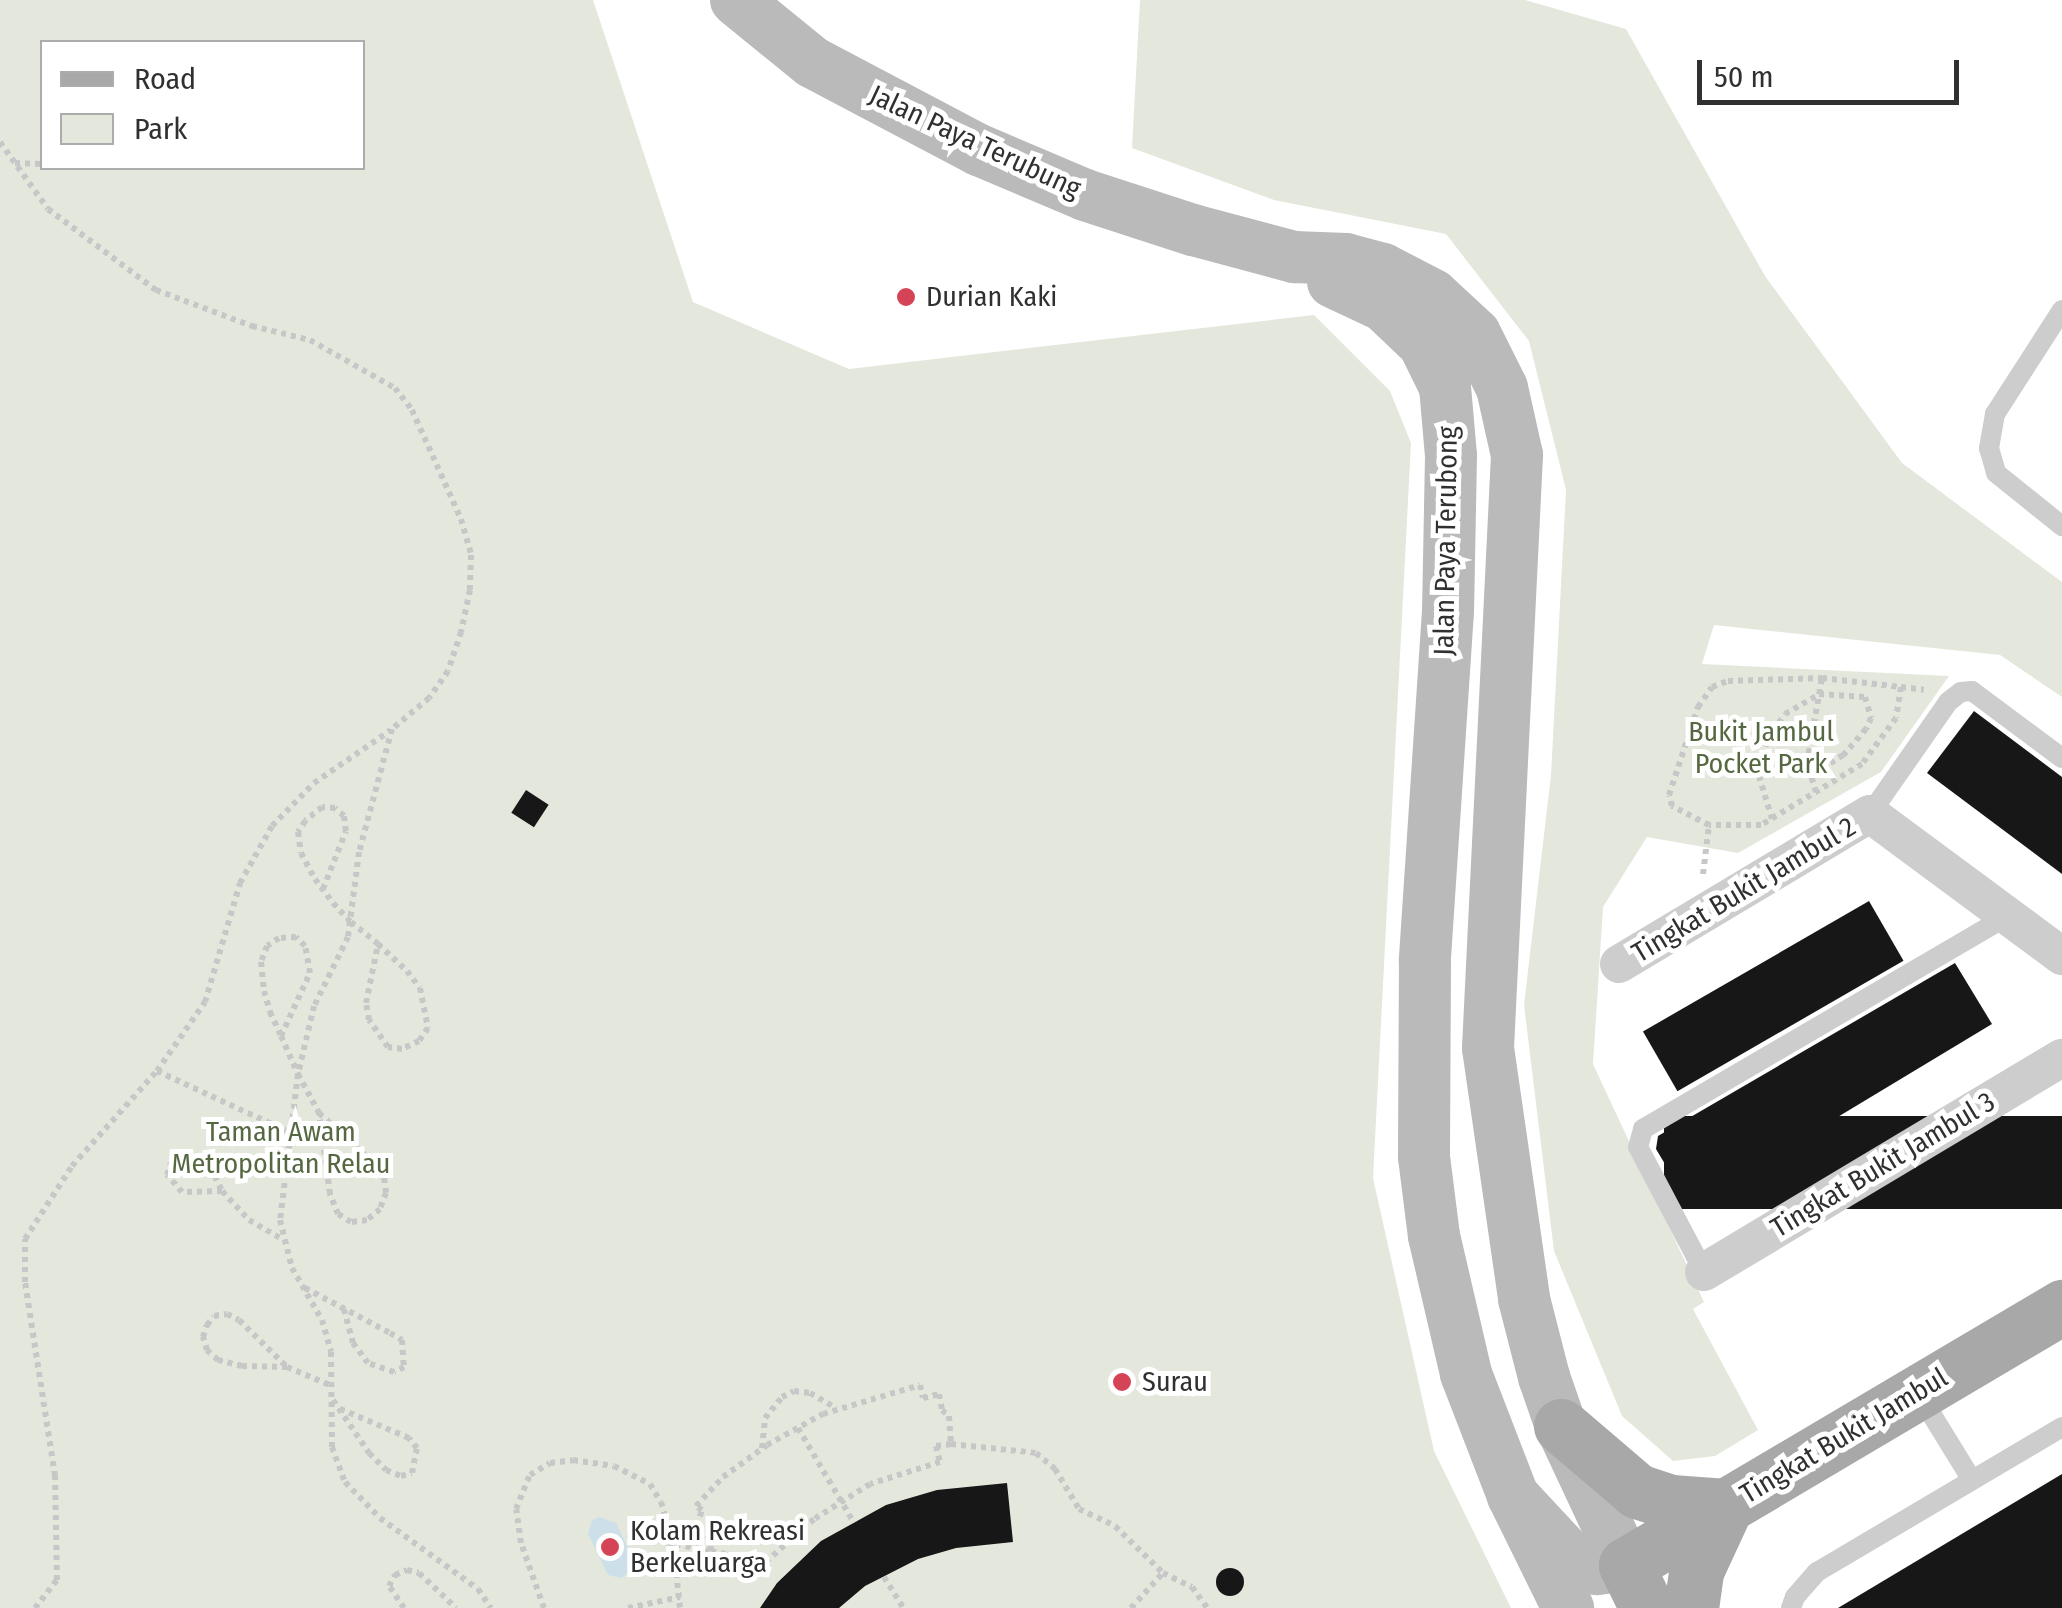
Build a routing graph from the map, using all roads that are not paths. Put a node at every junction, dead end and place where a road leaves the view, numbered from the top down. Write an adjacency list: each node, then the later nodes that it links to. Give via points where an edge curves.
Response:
1 (736, 0): 2 (main road, Jalan Paya Terubung, via 812,62 980,150 1085,196)
2 (1294, 256): 14 (main road, via 1383,268 1433,295 1475,334 1502,388 1517,455 1488,1048 1524,1299); 17 (main road, Jalan Paya Terubong, via 1384,306 1424,344 1445,387 1451,456 1448,611 1425,960 1424,1156 1434,1236 1466,1374)
3 (2062, 310): 4 (lane, via 1995,414 1990,448 1996,473)
4 (2062, 526)
5 (2062, 758): 6 (lane, via 1972,691 1961,692)
6 (1870, 814): 7 (street, Tingkat Bukit Jambul 2); 9 (street, Tingkat Bukit Jambul 2)
7 (2006, 916): 8 (street, Tingkat Bukit Jambul 2); 11 (lane, via 1642,1129 1638,1147)
8 (2062, 956)
9 (1620, 964)
10 (2062, 1058): 11 (street, Tingkat Bukit Jambul 3)
11 (1704, 1272)
12 (2062, 1307): 13 (main road, Tingkat Bukit Jambul)
13 (1918, 1392): 16 (lane); 18 (main road, Tingkat Bukit Jambul)
14 (1561, 1426): 18 (main road, via 1637,1491 1671,1502); 19 (main road)
15 (2062, 1426): 16 (lane)
16 (1972, 1480): 22 (lane, via 1817,1572)
17 (1514, 1496): 19 (main road, via 1568,1556); 20 (main road, Jalan Paya Terubong)
18 (1726, 1506): 19 (main road, Tingkat Bukit Jambul); 21 (main road, via 1696,1571)
19 (1627, 1594)
20 (1568, 1608)
21 (1692, 1608)
22 (1791, 1608)

